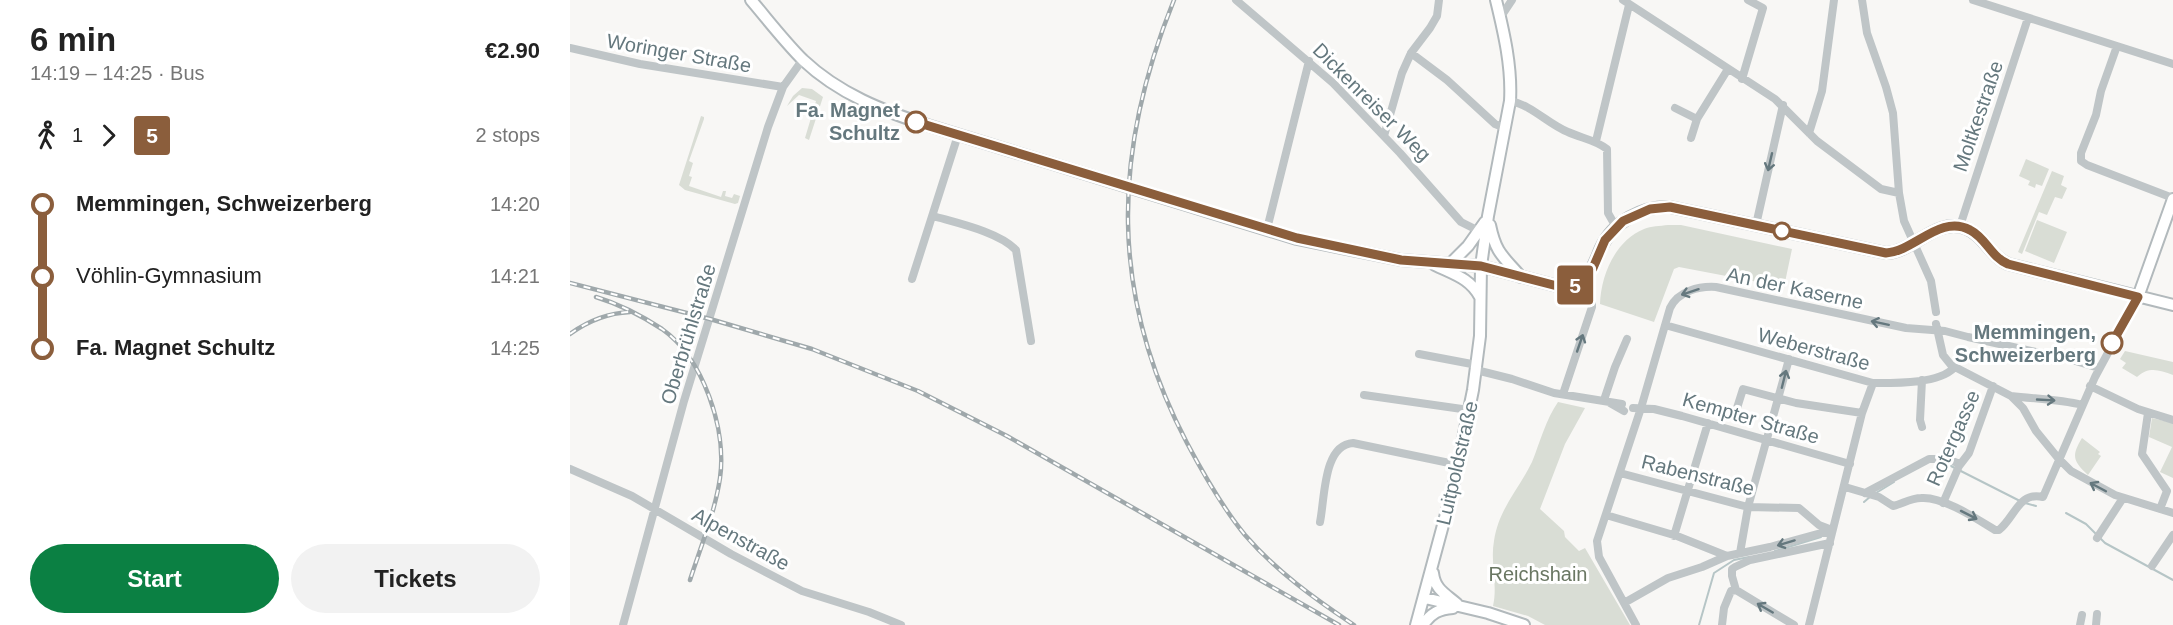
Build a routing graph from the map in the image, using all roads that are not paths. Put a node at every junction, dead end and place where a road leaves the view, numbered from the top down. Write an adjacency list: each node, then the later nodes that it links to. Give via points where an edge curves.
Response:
1 (751, 0): 16 (main road)
2 (1236, 0): 17 (street, Dickenreiser Weg)
3 (1439, 0): 15 (street, via 1437,16)
4 (1496, 0): 11 (main road, Luitpoldstraße)
5 (1512, 0): 11 (street)
6 (1748, 0): 20 (street, via 1763,8)
7 (1834, 0): 27 (street, via 1822,91)
8 (1862, 0): 32 (street, via 1867,33 1893,113)
9 (1978, 1): 12 (street)
10 (1627, 2): 19 (street); 31 (street)
11 (1499, 14): 22 (main road, Luitpoldstraße, via 1510,69)
12 (2028, 18): 13 (street); 37 (street, Moltkestraße)
13 (2117, 45): 18 (street); 33 (street, via 2081,160)
14 (570, 48): 21 (street, Woringer Straße, via 640,64)
15 (1411, 53): 26 (street, via 1495,124); 29 (street)
16 (803, 59): 21 (street, Oberbrühlstraße); 28 (main road, via 845,92 873,106)
17 (1309, 61): 29 (street, Dickenreiser Weg); 39 (street)
18 (2173, 64)
19 (1728, 69): 20 (street); 25 (street)
20 (1742, 79): 23 (street)
21 (783, 87): 92 (street, Oberbrühlstraße, via 694,367)
22 (1510, 101): 26 (main road, Luitpoldstraße); 31 (street, via 1568,132)
23 (1783, 105): 27 (street); 36 (street, one-way to 36)
24 (1675, 108): 25 (street)
25 (1697, 119): 30 (street)
26 (1505, 128): 35 (main road, Luitpoldstraße)
27 (1809, 133): 32 (street, via 1881,189)
28 (958, 135): 34 (street); 39 (main road)
29 (1384, 136): 40 (street, Dickenreiser Weg, via 1461,222)
30 (1691, 138)
31 (1596, 141): 38 (street, via 1609,152 1608,213)
32 (1899, 193): 41 (street, via 1904,221)
33 (2173, 198): 49 (main road)
34 (933, 216): 46 (street); 55 (street, via 997,238 1016,250)
35 (1488, 216): 40 (main road); 44 (main road, Luitpoldstraße); 45 (main road, via 1494,245)
36 (1756, 225): 38 (main road, via 1664,207 1638,213); 41 (main road, via 1886,253)
37 (1960, 226): 41 (main road, via 1942,228); 49 (main road, via 1977,235 1994,256 2008,264)
38 (1616, 227): 47 (main road)
39 (1267, 229): 42 (main road, via 1375,255)
40 (1479, 231): 43 (main road)
41 (1914, 243): 51 (street, via 1931,281)
42 (1430, 262): 43 (main road); 48 (main road, via 1468,281)
43 (1451, 263): 44 (main road)
44 (1481, 266): 45 (main road); 48 (main road, Luitpoldstraße)
45 (1521, 277): 47 (main road, via 1561,287)
46 (912, 279)
47 (1582, 281): 65 (street, one-way to 47, via 1592,307 1593,301)
48 (1480, 297): 58 (main road, Luitpoldstraße)
49 (2138, 297): 50 (main road); 60 (street)
50 (2173, 305)
51 (1936, 312)
52 (1665, 325): 53 (street, An der Kaserne, one-way to 52, via 1906,328 1709,287 1679,296 1672,303); 57 (street, Weberstraße); 72 (street, An der Kaserne)
53 (1937, 327): 59 (street, via 1943,356); 60 (street, An der Kaserne)
54 (1627, 339): 69 (street)
55 (1030, 341)
56 (1419, 354): 58 (street, Kempter Straße)
57 (1789, 359): 62 (street, Weberstraße); 68 (street, one-way to 57)
58 (1477, 368): 65 (street, Kempter Straße); 73 (main road, Luitpoldstraße)
59 (1954, 368): 61 (street, Weberstraße, via 1947,374); 63 (street)
60 (2099, 368): 64 (street)
61 (1922, 380): 62 (street, Weberstraße); 78 (street)
62 (1873, 383): 74 (street)
63 (1994, 386): 67 (street); 83 (street, Rotergasse, via 1969,453)
64 (2090, 386): 70 (street); 75 (street)
65 (1563, 394): 69 (street, Kempter Straße)
66 (1364, 395): 73 (street)
67 (2011, 396): 70 (street, one-way to 70); 80 (street)
68 (1779, 398): 71 (street, via 1743,389); 74 (street); 79 (street)
69 (1605, 400): 72 (street, Kempter Straße)
70 (2082, 405): 80 (street)
71 (1737, 408)
72 (1630, 409): 77 (street, Kempter Straße, via 1654,409); 85 (street, An der Kaserne)
73 (1469, 410): 81 (main road, Luitpoldstraße)
74 (1862, 412): 82 (street)
75 (2148, 413): 76 (street); 93 (street, via 2142,454 2167,491)
76 (2173, 420)
77 (1708, 423): 79 (street, Kempter Straße); 87 (street)
78 (1922, 427)
79 (1766, 440): 82 (street, Kempter Straße); 91 (street)
80 (2058, 458): 89 (street, one-way to 80, via 2072,471); 90 (street, one-way to 80, via 1996,531 2022,502 2034,495 2043,497)
81 (1459, 465): 96 (street, via 1353,443 1340,447 1330,461); 104 (main road, Luitpoldstraße)
82 (1850, 467): 86 (street)
83 (1958, 467): 88 (street, via 1944,459 1929,459); 90 (street, Rotergasse)
84 (570, 469): 92 (street, Alpenstraße)
85 (1620, 473): 87 (street, Rabenstraße); 95 (street, An der Kaserne)
86 (1845, 487): 88 (street); 97 (street)
87 (1689, 492): 91 (street, Rabenstraße); 99 (street)
88 (1870, 494): 90 (street, via 1893,506 1921,498)
89 (2123, 498): 93 (street); 100 (street)
90 (1943, 503)
91 (1748, 507): 97 (street, Rabenstraße, via 1798,508); 102 (street)
92 (654, 508): 111 (street, Oberbrühlstraße); 112 (street, Alpenstraße, via 802,591)
93 (2160, 509): 94 (street)
94 (2173, 513)
95 (1606, 515): 99 (street); 107 (street, An der Kaserne, via 1597,548)
96 (1320, 522)
97 (1832, 532): 101 (street); 102 (street, one-way to 102)
98 (2173, 535): 103 (street)
99 (1674, 536): 102 (street)
100 (2098, 537)
101 (1830, 543): 102 (street, via 1762,557); 119 (street)
102 (1734, 558): 105 (street, via 1732,576); 107 (street, via 1668,578)
103 (2152, 566)
104 (1432, 568): 106 (main road, Luitpoldstraße); 108 (main road, via 1438,589)
105 (1736, 590): 117 (street, via 1727,598); 118 (street, one-way to 105)
106 (1425, 598): 108 (main road); 113 (main road, Luitpoldstraße)
107 (1624, 603): 116 (street, An der Kaserne)
108 (1459, 607): 114 (main road, via 1440,609); 115 (main road)
109 (2097, 614): 121 (street)
110 (2082, 615): 120 (street)
111 (623, 625)
112 (901, 625)
113 (1416, 625)
114 (1423, 625)
115 (1524, 625)
116 (1636, 625)
117 (1722, 625)
118 (1794, 625)
119 (1809, 625)
120 (2080, 625)
121 (2096, 625)

